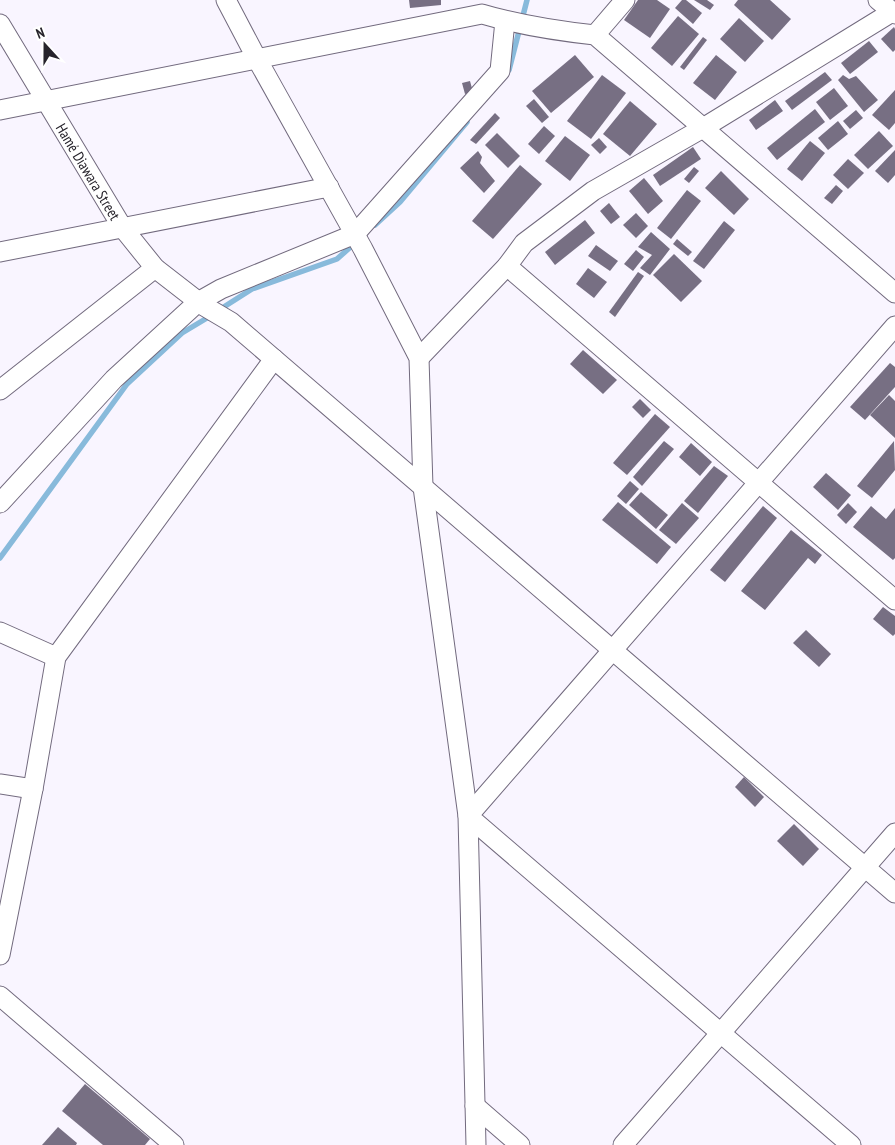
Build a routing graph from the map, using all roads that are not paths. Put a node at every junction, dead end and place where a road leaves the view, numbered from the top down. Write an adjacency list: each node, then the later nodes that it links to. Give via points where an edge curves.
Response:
1 (226, 0): 8 (street)
2 (625, 0): 7 (street)
3 (878, 0): 4 (street)
4 (894, 13): 11 (street)
5 (516, 23): 7 (street); 8 (street, via 482,14); 14 (street, via 500,71)
6 (0, 24): 9 (street, Hamé Diawara Street)
7 (595, 35): 11 (street)
8 (257, 59): 9 (street); 12 (street)
9 (45, 101): 10 (street); 13 (street, Hamé Diawara Street)
10 (0, 110)
11 (703, 128): 16 (street, via 593,192 524,243); 18 (street)
12 (328, 187): 13 (street); 14 (street)
13 (122, 227): 15 (street); 17 (street, Hamé Diawara Street)
14 (359, 241): 19 (street, via 221,289); 21 (street)
15 (0, 252)
16 (507, 266): 21 (street); 24 (street)
17 (155, 268): 19 (street, Hamé Diawara Street); 23 (street)
18 (895, 293)
19 (201, 304): 22 (street, Hamé Diawara Street, via 231,322); 26 (street, via 114,380)
20 (895, 326): 24 (street)
21 (419, 358): 25 (street)
22 (274, 359): 25 (street, Hamé Diawara Street); 30 (street)
23 (0, 390)
24 (759, 482): 27 (street); 29 (street)
25 (424, 487): 29 (street, Hamé Diawara Street); 33 (street)
26 (0, 503)
27 (895, 600)
28 (0, 632): 30 (street)
29 (613, 650): 33 (street); 35 (street, Hamé Diawara Street)
30 (56, 657): 32 (street)
31 (0, 784): 32 (street)
32 (33, 789): 37 (street)
33 (468, 816): 39 (street); 40 (street)
34 (895, 833): 35 (street)
35 (865, 868): 36 (street, Hamé Diawara Street); 39 (street)
36 (895, 894)
37 (0, 955)
38 (0, 996): 41 (street)
39 (721, 1033): 44 (street); 45 (street)
40 (475, 1106): 42 (street); 43 (street)
41 (174, 1145)
42 (476, 1145)
43 (520, 1145)
44 (623, 1145)
45 (851, 1145)

